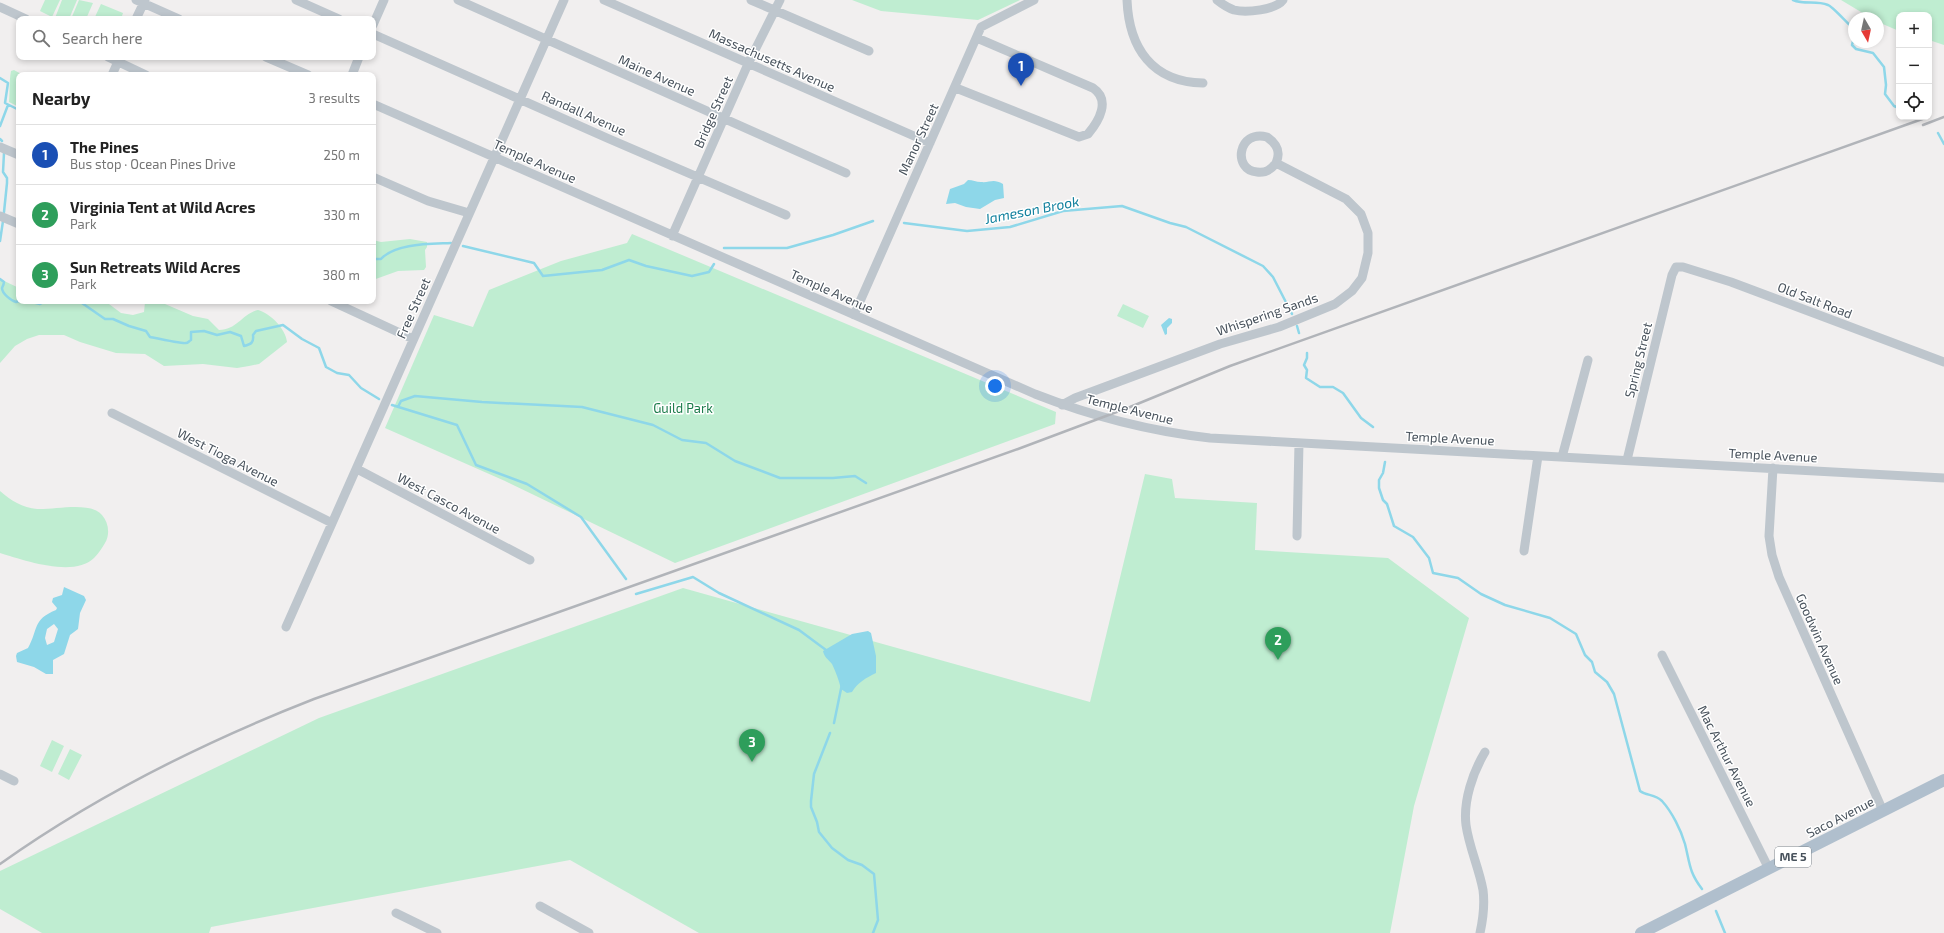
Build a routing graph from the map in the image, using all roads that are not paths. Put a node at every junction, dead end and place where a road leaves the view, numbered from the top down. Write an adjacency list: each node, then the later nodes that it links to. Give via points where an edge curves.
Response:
1 (296, 0): 18 (street)
2 (384, 0): 19 (street)
3 (458, 0): 22 (street, Maine Avenue)
4 (564, 0): 22 (street, Free Street)
5 (604, 0): 28 (street, Massachusetts Avenue)
6 (751, 0): 14 (street)
7 (780, 0): 14 (street, Bridge Street)
8 (1034, 0): 21 (street, Manor Street, via 984,25)
9 (1127, 0): 33 (street, via 1133,37 1153,66 1174,79 1187,83)
10 (1218, 0): 11 (street, via 1230,8 1243,11 1273,8 1280,5)
11 (1283, 0)
12 (141, 1): 16 (street); 17 (street)
13 (0, 7): 15 (street)
14 (776, 11): 23 (street); 28 (street, Bridge Street)
15 (20, 16)
16 (137, 16)
17 (173, 16)
18 (332, 16)
19 (376, 19)
20 (376, 35): 35 (street, Randall Avenue)
21 (977, 38): 34 (street, Manor Street); 34 (street, via 1093,88 1102,98 1103,106 1088,134 1079,137)
22 (546, 39): 35 (street, Free Street); 37 (street, Maine Avenue)
23 (869, 51)
24 (119, 60): 29 (street)
25 (121, 60): 30 (street)
26 (273, 60): 31 (street)
27 (359, 60): 32 (street)
28 (748, 64): 37 (street, Bridge Street); 38 (street, Massachusetts Avenue)
29 (113, 72)
30 (141, 72)
31 (301, 72)
32 (353, 72)
33 (1203, 83)
34 (956, 88): 38 (street, Manor Street)
35 (519, 99): 41 (street, Free Street); 44 (street, Randall Avenue)
36 (376, 105): 41 (street, Temple Avenue)
37 (723, 120): 43 (street, Maine Avenue); 44 (street, Bridge Street)
38 (930, 143): 53 (street, Manor Street)
39 (0, 147): 40 (street)
40 (16, 154)
41 (494, 157): 46 (street, Free Street); 50 (street, Temple Avenue)
42 (1276, 163): 42 (street, via 1263,173 1250,170 1241,157 1242,146 1254,136 1268,137 1277,146); 57 (street, Whispering Sands, via 1335,193 1361,214 1368,233 1368,253 1362,278 1352,291 1335,304 1279,327 1220,344)
43 (846, 173)
44 (698, 177): 47 (street, Randall Avenue); 50 (street, Bridge Street)
45 (376, 178): 46 (street, via 428,201)
46 (469, 213): 54 (street, Free Street)
47 (786, 214)
48 (0, 216): 49 (street)
49 (16, 223)
50 (672, 236): 53 (street, Temple Avenue)
51 (1676, 267): 56 (street, Old Salt Road, via 1731,282); 62 (street, Spring Street)
52 (337, 304): 54 (street)
53 (854, 315): 57 (street, Temple Avenue)
54 (413, 339): 64 (street, Free Street)
55 (1588, 360): 61 (street)
56 (1944, 362)
57 (1062, 404): 59 (street, Temple Avenue, via 1092,415 1171,433)
58 (112, 413): 66 (street, West Tioga Avenue)
59 (1299, 443): 60 (street, Temple Avenue); 67 (street)
60 (1538, 456): 61 (street, Temple Avenue); 68 (street)
61 (1562, 457): 62 (street, Temple Avenue)
62 (1627, 460): 63 (street, Temple Avenue)
63 (1773, 468): 65 (street, Temple Avenue); 76 (street, Goodwin Avenue, via 1769,536 1779,578)
64 (357, 469): 66 (street, Free Street); 69 (street, West Casco Avenue)
65 (1944, 478)
66 (332, 523): 70 (street, Free Street)
67 (1297, 536)
68 (1524, 551)
69 (530, 560)
70 (286, 627)
71 (1662, 655): 77 (street, Mac Arthur Avenue)
72 (1485, 752): 82 (street, via 1473,778 1466,812 1466,825 1483,890)
73 (0, 774): 75 (street)
74 (1944, 780): 76 (main road, Saco Avenue / ME 5)
75 (14, 781)
76 (1883, 811): 77 (main road, Saco Avenue / ME 5)
77 (1769, 868): 83 (main road, Saco Avenue / ME 5)
78 (540, 906): 81 (street)
79 (396, 913): 80 (street)
80 (437, 933)
81 (589, 933)
82 (1480, 933)
83 (1641, 933)

